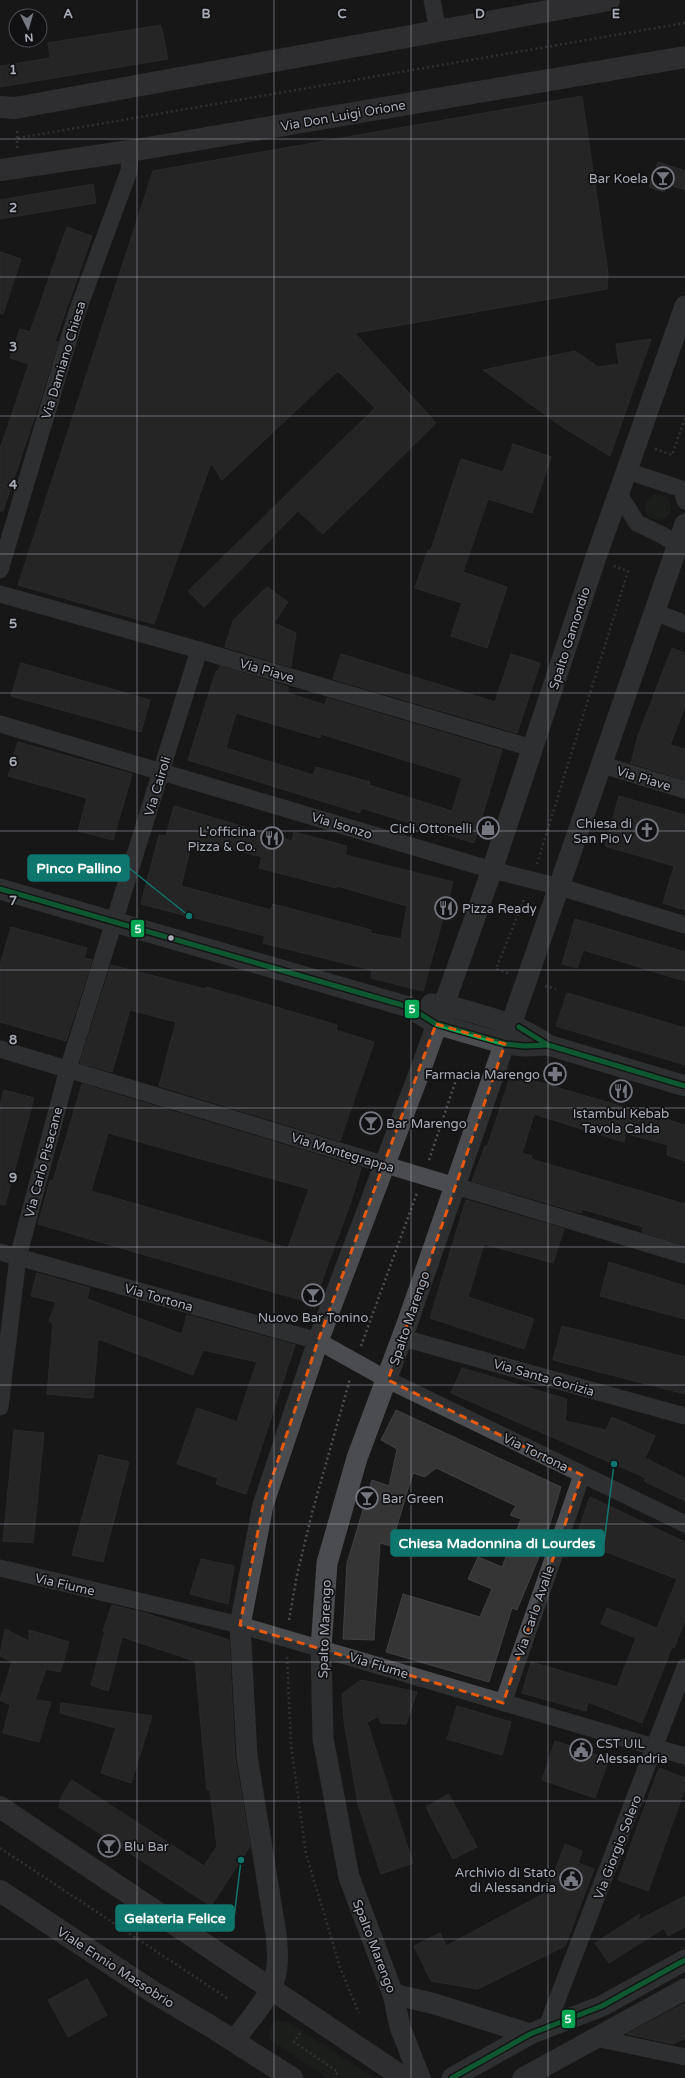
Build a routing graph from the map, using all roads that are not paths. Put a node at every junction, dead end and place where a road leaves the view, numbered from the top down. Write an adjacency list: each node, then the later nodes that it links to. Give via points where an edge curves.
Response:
1 (432, 0): 3 (street)
2 (609, 0): 3 (main road)
3 (438, 31): 5 (main road, via 15,108)
4 (685, 57): 6 (main road, Via Don Luigi Orione)
5 (0, 107)
6 (130, 151): 7 (main road, Via Don Luigi Orione); 14 (street, Via Damiano Chiesa, via 129,171 76,315)
7 (0, 170)
8 (685, 306): 9 (street, Spalto Gamondio)
9 (627, 471): 10 (street); 11 (street, Spalto Gamondio)
10 (684, 493)
11 (619, 494): 13 (street, via 637,523); 20 (street, Spalto Gamondio)
12 (685, 524): 13 (street)
13 (681, 544): 16 (street)
14 (0, 570)
15 (0, 594): 18 (street, Via Piave)
16 (655, 612): 17 (street); 21 (street)
17 (685, 624)
18 (199, 650): 20 (street, Via Piave); 22 (street, Via Cairoli)
19 (0, 724): 22 (street, Via Isonzo)
20 (532, 748): 24 (street, Spalto Gamondio)
21 (603, 765): 23 (street, Via Piave); 25 (street)
22 (161, 771): 24 (street, Via Isonzo); 27 (street, Via Cairoli)
23 (685, 790)
24 (492, 870): 25 (street, Via Isonzo); 29 (street, Spalto Gamondio)
25 (560, 887): 28 (street, Via Isonzo); 32 (street)
26 (0, 889): 27 (street)
27 (114, 922): 30 (street); 36 (street, Via Carlo Pisacane)
28 (685, 925)
29 (444, 1004): 30 (street); 31 (street, Spalto Gamondio); 32 (street)
30 (409, 1008): 31 (street)
31 (436, 1024): 33 (street); 38 (street, Spalto Gamondio)
32 (512, 1024): 33 (street); 34 (street)
33 (504, 1044): 34 (street); 39 (street)
34 (548, 1045): 37 (street)
35 (0, 1049): 36 (street, Via Montegrappa)
36 (68, 1069): 38 (street, Via Montegrappa); 42 (street, Via Carlo Pisacane)
37 (685, 1086)
38 (385, 1164): 39 (street, Via Montegrappa); 44 (street)
39 (456, 1186): 41 (street, Via Montegrappa); 43 (street, Spalto Marengo)
40 (0, 1252): 42 (street, Via Tortona)
41 (685, 1255)
42 (18, 1257): 44 (street, Via Tortona); 46 (street, Via Carlo Pisacane)
43 (403, 1338): 45 (street, Spalto Marengo); 47 (street, Via Santa Gorizia)
44 (318, 1341): 45 (street, Via Tortona); 51 (street, via 262,1505)
45 (388, 1380): 48 (street, Via Tortona); 52 (street, Spalto Marengo, via 357,1458 327,1564)
46 (0, 1407)
47 (685, 1416)
48 (582, 1475): 49 (street, Via Tortona); 54 (street, Via Carlo Avalle)
49 (685, 1524)
50 (0, 1568): 51 (street, Via Fiume)
51 (240, 1625): 52 (street, Via Fiume); 60 (street, via 247,1756 278,1955)
52 (321, 1648): 54 (street, Via Fiume); 62 (street, Spalto Marengo, via 323,1738 349,1877)
53 (685, 1667): 55 (street, Via Giorgio Solero)
54 (503, 1702): 55 (street, Via Fiume)
55 (655, 1748): 56 (street, Via Fiume); 63 (street, Via Giorgio Solero)
56 (685, 1756)
57 (0, 1807): 60 (main road)
58 (0, 1891): 65 (main road, Viale Ennio Massobrio, via 153,1992)
59 (685, 1960): 63 (street, via 602,2006)
60 (272, 1988): 65 (street); 68 (main road)
61 (685, 1989): 64 (street)
62 (394, 1994): 63 (street); 69 (street, Spalto Marengo, via 400,2027)
63 (538, 2030): 70 (street)
64 (596, 2038): 66 (street); 71 (street)
65 (234, 2041): 67 (main road)
66 (685, 2057)
67 (292, 2078)
68 (404, 2078)
69 (420, 2078)
70 (452, 2078)
71 (523, 2078)

